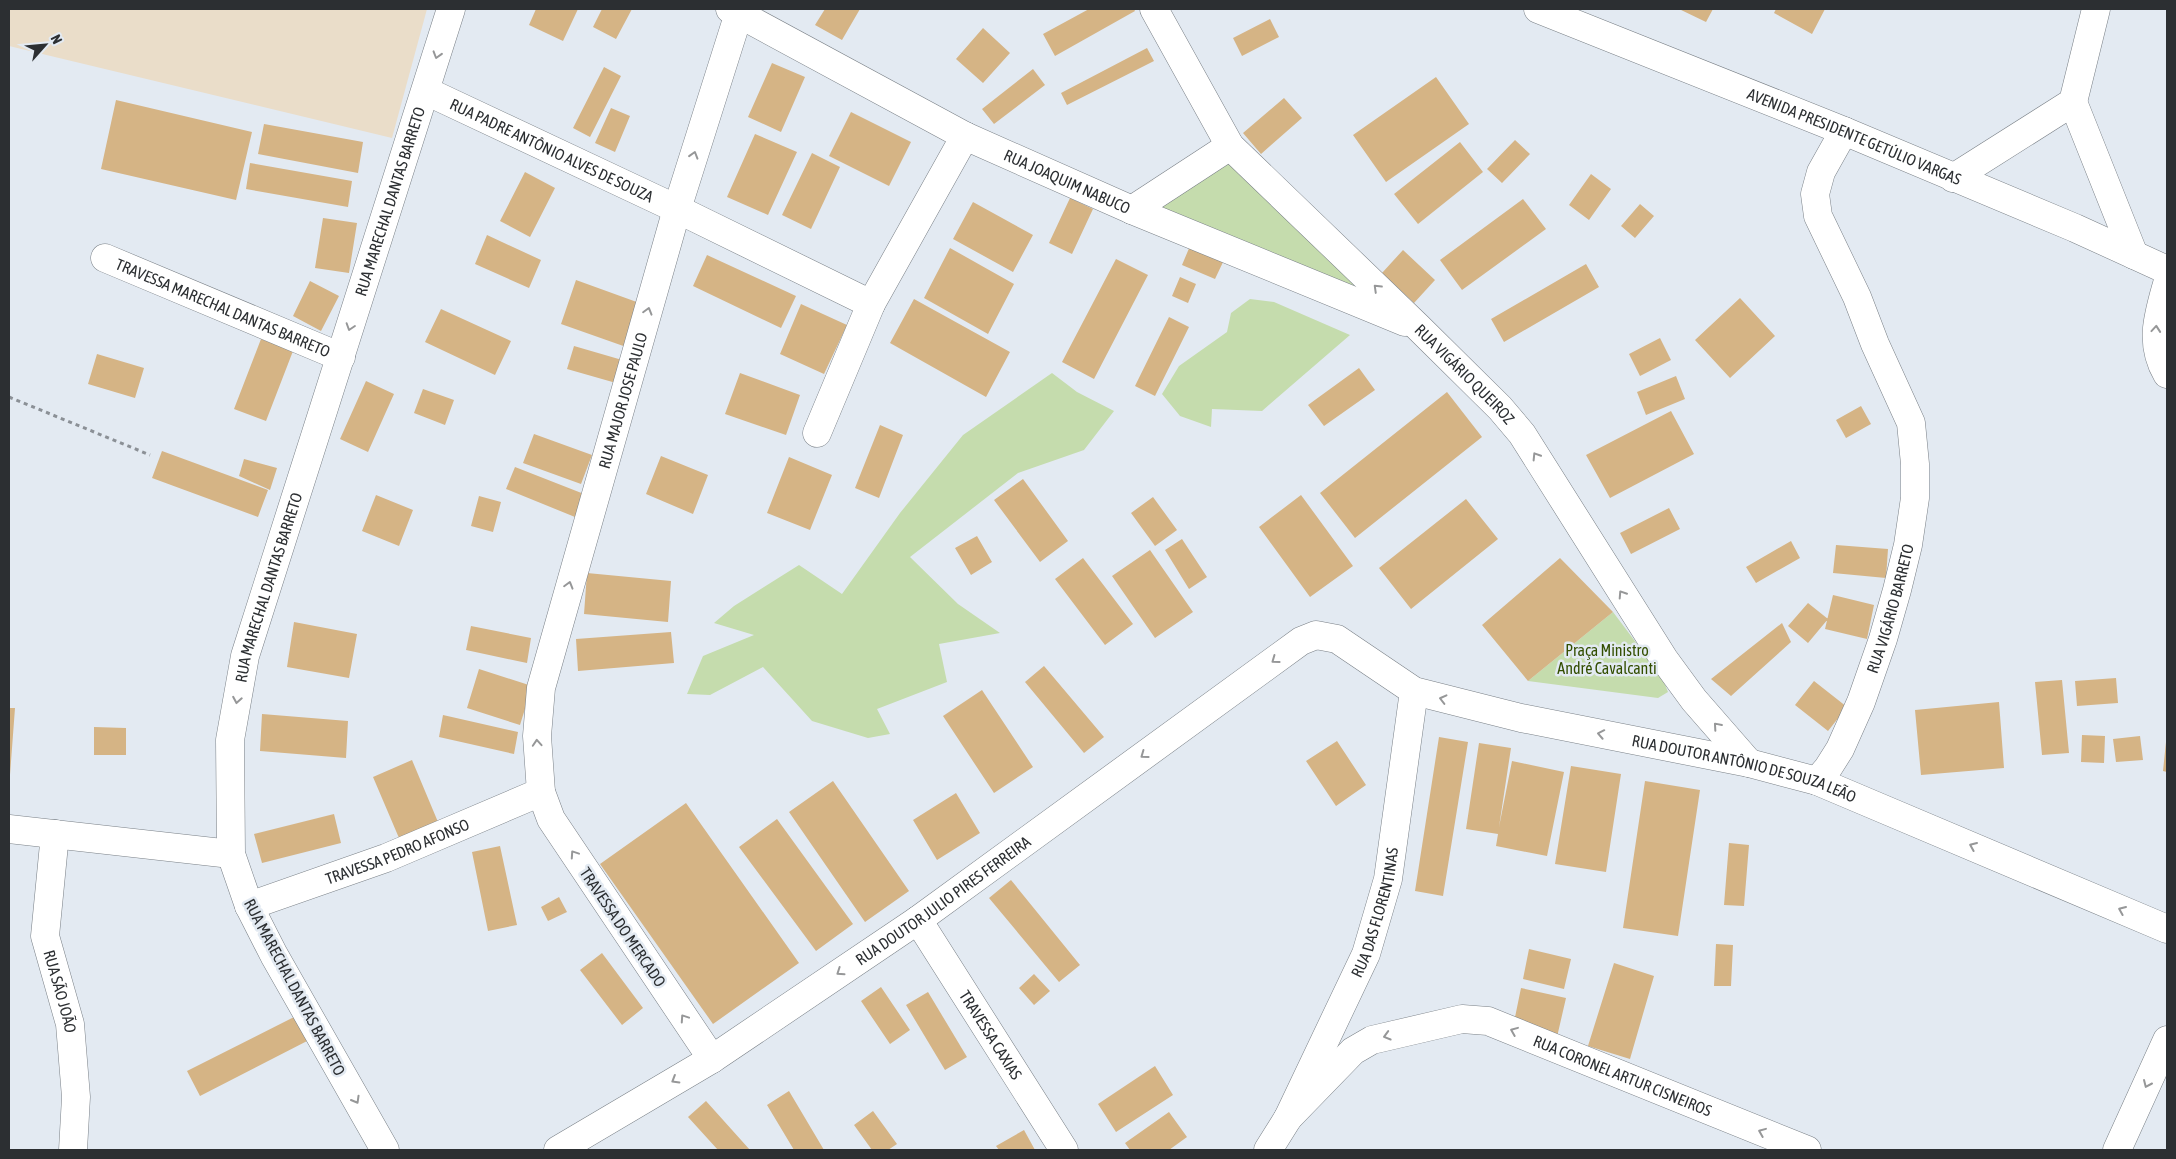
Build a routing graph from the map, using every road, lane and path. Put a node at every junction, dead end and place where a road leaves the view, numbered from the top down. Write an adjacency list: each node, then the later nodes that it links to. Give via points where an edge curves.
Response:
1 (451, 9): 6 (street, RUA MARECHAL DANTAS BARRETO, one-way to 6)
2 (1154, 9): 10 (street, RUA VIGÁRIO QUEIROZ)
3 (1538, 9): 8 (street, AVENIDA PRESIDENTE GETÚLIO VARGAS)
4 (2096, 9): 7 (street)
5 (734, 11): 9 (street, RUA JOAQUIM NABUCO); 12 (street, RUA MAJOR JOSE PAULO, one-way to 5)
6 (426, 91): 12 (street, RUA PADRE ANTÔNIO ALVES DE SOUZA); 20 (street, RUA MARECHAL DANTAS BARRETO, one-way to 20)
7 (2073, 102): 11 (street); 14 (street)
8 (1844, 131): 11 (street, AVENIDA PRESIDENTE GETÚLIO VARGAS); 28 (street, RUA VIGÁRIO BARRETO, via 1821,172 1815,194 1818,216 1910,423 1916,464 1916,498 1897,590 1861,702 1840,749)
9 (965, 136): 13 (street, RUA JOAQUIM NABUCO); 18 (street)
10 (1230, 146): 13 (street); 19 (street, RUA VIGÁRIO QUEIROZ, one-way to 10)
11 (1953, 178): 14 (street, AVENIDA PRESIDENTE GETÚLIO VARGAS)
12 (677, 209): 18 (street, RUA PADRE ANTÔNIO ALVES DE SOUZA); 29 (street, RUA MAJOR JOSE PAULO, one-way to 12, via 536,736 541,688)
13 (1132, 210): 19 (street, RUA JOAQUIM NABUCO)
14 (2134, 255): 16 (street, AVENIDA PRESIDENTE GETÚLIO VARGAS)
15 (106, 258): 20 (street, TRAVESSA MARECHAL DANTAS BARRETO)
16 (2167, 270)
17 (2167, 284): 21 (street, one-way to 17, via 2160,361 2156,338 2157,319)
18 (871, 304): 23 (street)
19 (1418, 327): 27 (street, RUA VIGÁRIO QUEIROZ, one-way to 19, via 1694,700 1664,659 1522,434)
20 (341, 357): 32 (street, RUA MARECHAL DANTAS BARRETO, one-way to 32, via 245,656 230,740)
21 (2167, 374)
22 (9, 397): 24 (path)
23 (818, 433)
24 (150, 455)
25 (1316, 635): 26 (street, RUA DOUTOR ANTÔNIO DE SOUZA LEÃO, via 1337,639); 34 (street, RUA DOUTOR JULIO PIRES FERREIRA, one-way to 34, via 1301,641)
26 (1414, 691): 27 (street, RUA DOUTOR ANTÔNIO DE SOUZA LEÃO, one-way to 26, via 1521,718); 39 (street, RUA DAS FLORENTINAS, via 1388,879 1366,954)
27 (1749, 763): 28 (street, RUA DOUTOR ANTÔNIO DE SOUZA LEÃO)
28 (1817, 781): 35 (street, RUA DOUTOR ANTÔNIO DE SOUZA LEÃO, one-way to 28)
29 (541, 792): 33 (street, TRAVESSA PEDRO AFONSO, via 386,858); 38 (street, TRAVESSA DO MERCADO, one-way to 29, via 551,819)
30 (9, 829): 31 (street)
31 (55, 834): 32 (street); 40 (street, RUA SÃO JOÃO, via 45,936 70,1024 76,1097)
32 (231, 854): 33 (street, RUA MARECHAL DANTAS BARRETO)
33 (249, 906): 41 (street, RUA MARECHAL DANTAS BARRETO, one-way to 41)
34 (918, 920): 38 (street, RUA DOUTOR JULIO PIRES FERREIRA, one-way to 38); 43 (street, TRAVESSA CAXIAS)
35 (2167, 929)
36 (1434, 1024): 39 (street, RUA DAS FLORENTINAS, one-way to 39, via 1372,1040 1353,1051); 45 (street, RUA CORONEL ARTUR CISNEIROS, one-way to 36, via 1488,1021 1462,1019)
37 (2167, 1040): 46 (street, one-way to 46)
38 (712, 1059): 42 (street, RUA DOUTOR JULIO PIRES FERREIRA, one-way to 42)
39 (1288, 1118): 44 (street, RUA DAS FLORENTINAS)
40 (73, 1150)
41 (385, 1150)
42 (558, 1150)
43 (1064, 1150)
44 (1268, 1150)
45 (1807, 1150)
46 (2117, 1150)

